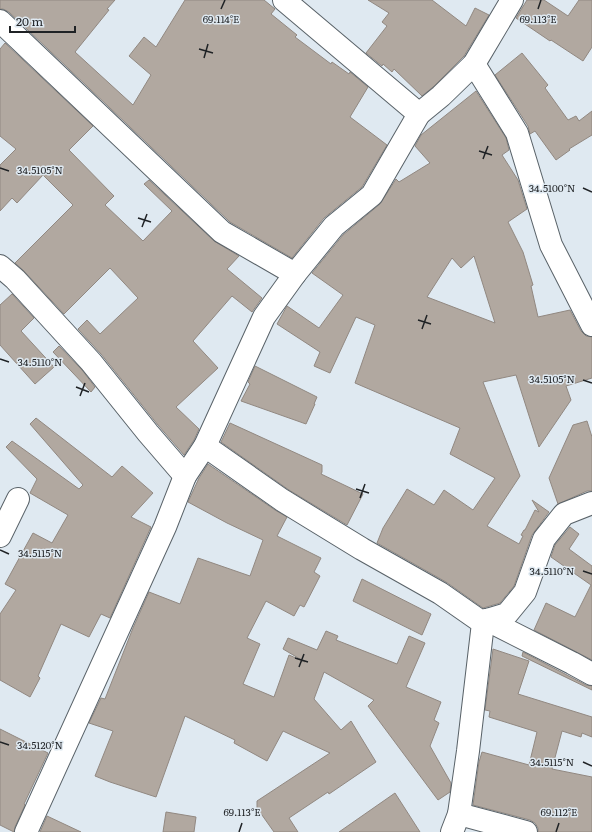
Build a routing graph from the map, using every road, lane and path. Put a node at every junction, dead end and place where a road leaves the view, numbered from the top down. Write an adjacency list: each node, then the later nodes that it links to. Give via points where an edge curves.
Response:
1 (512, 0): 4 (street)
2 (298, 4): 5 (street)
3 (0, 21): 7 (street, via 222,232)
4 (474, 64): 5 (street); 8 (street, via 517,133 551,246)
5 (419, 114): 7 (street, via 372,195 334,226)
6 (0, 266): 10 (street, via 91,362)
7 (296, 274): 9 (street, via 264,317)
8 (592, 325)
9 (205, 446): 10 (street); 14 (street, via 282,500 362,549 440,592)
10 (185, 476): 17 (street, via 165,527)
11 (18, 499): 13 (street)
12 (592, 503): 14 (street, via 564,514 544,539 525,592 507,614)
13 (0, 536)
14 (485, 622): 15 (street); 16 (street)
15 (592, 674)
16 (456, 823): 18 (street)
17 (26, 832)
18 (526, 832)

